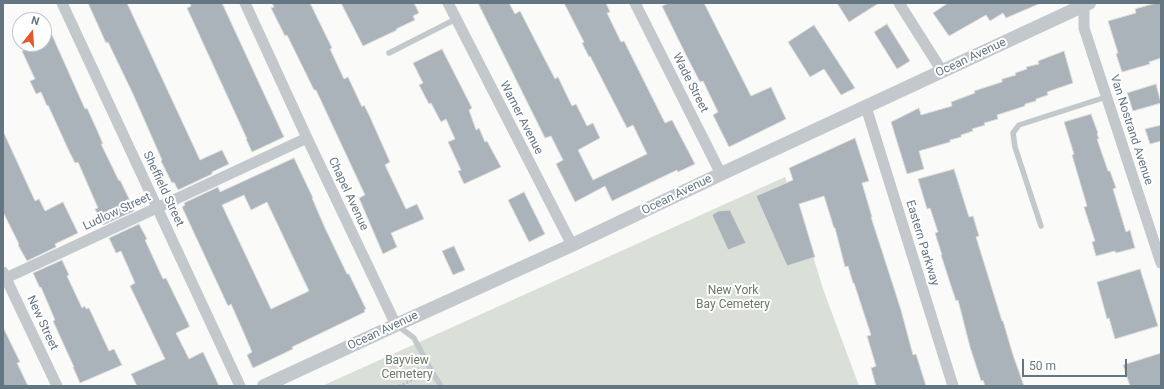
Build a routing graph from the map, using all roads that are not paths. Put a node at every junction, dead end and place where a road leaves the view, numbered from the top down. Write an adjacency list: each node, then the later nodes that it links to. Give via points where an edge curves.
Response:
1 (62, 3): 14 (street, Sheffield Street)
2 (245, 3): 12 (street, Chapel Avenue)
3 (448, 3): 7 (street, Warner Avenue)
4 (635, 3): 13 (street, Wade Street)
5 (899, 3): 9 (street)
6 (1086, 4): 9 (street, Ocean Avenue); 10 (street, Van Nostrand Avenue, via 1084,28)
7 (456, 20): 8 (lane); 16 (street, Warner Avenue)
8 (389, 53)
9 (942, 71): 11 (street, Ocean Avenue)
10 (1106, 97): 15 (lane, via 1019,125 1013,134); 17 (street, Van Nostrand Avenue)
11 (866, 107): 13 (street, Ocean Avenue); 24 (street, Eastern Parkway)
12 (307, 138): 14 (street, Ludlow Street); 19 (street, Chapel Avenue)
13 (721, 174): 16 (street, Ocean Avenue)
14 (158, 208): 18 (street, Ludlow Street); 21 (street, Sheffield Street)
15 (1041, 226)
16 (572, 245): 19 (street, Ocean Avenue)
17 (1161, 263)
18 (4, 277): 20 (street, New Street)
19 (396, 325): 22 (street, Ocean Avenue); 23 (lane, Chapel Avenue, via 414,338)
20 (57, 386)
21 (240, 386)
22 (264, 386)
23 (441, 386)
24 (953, 386)

